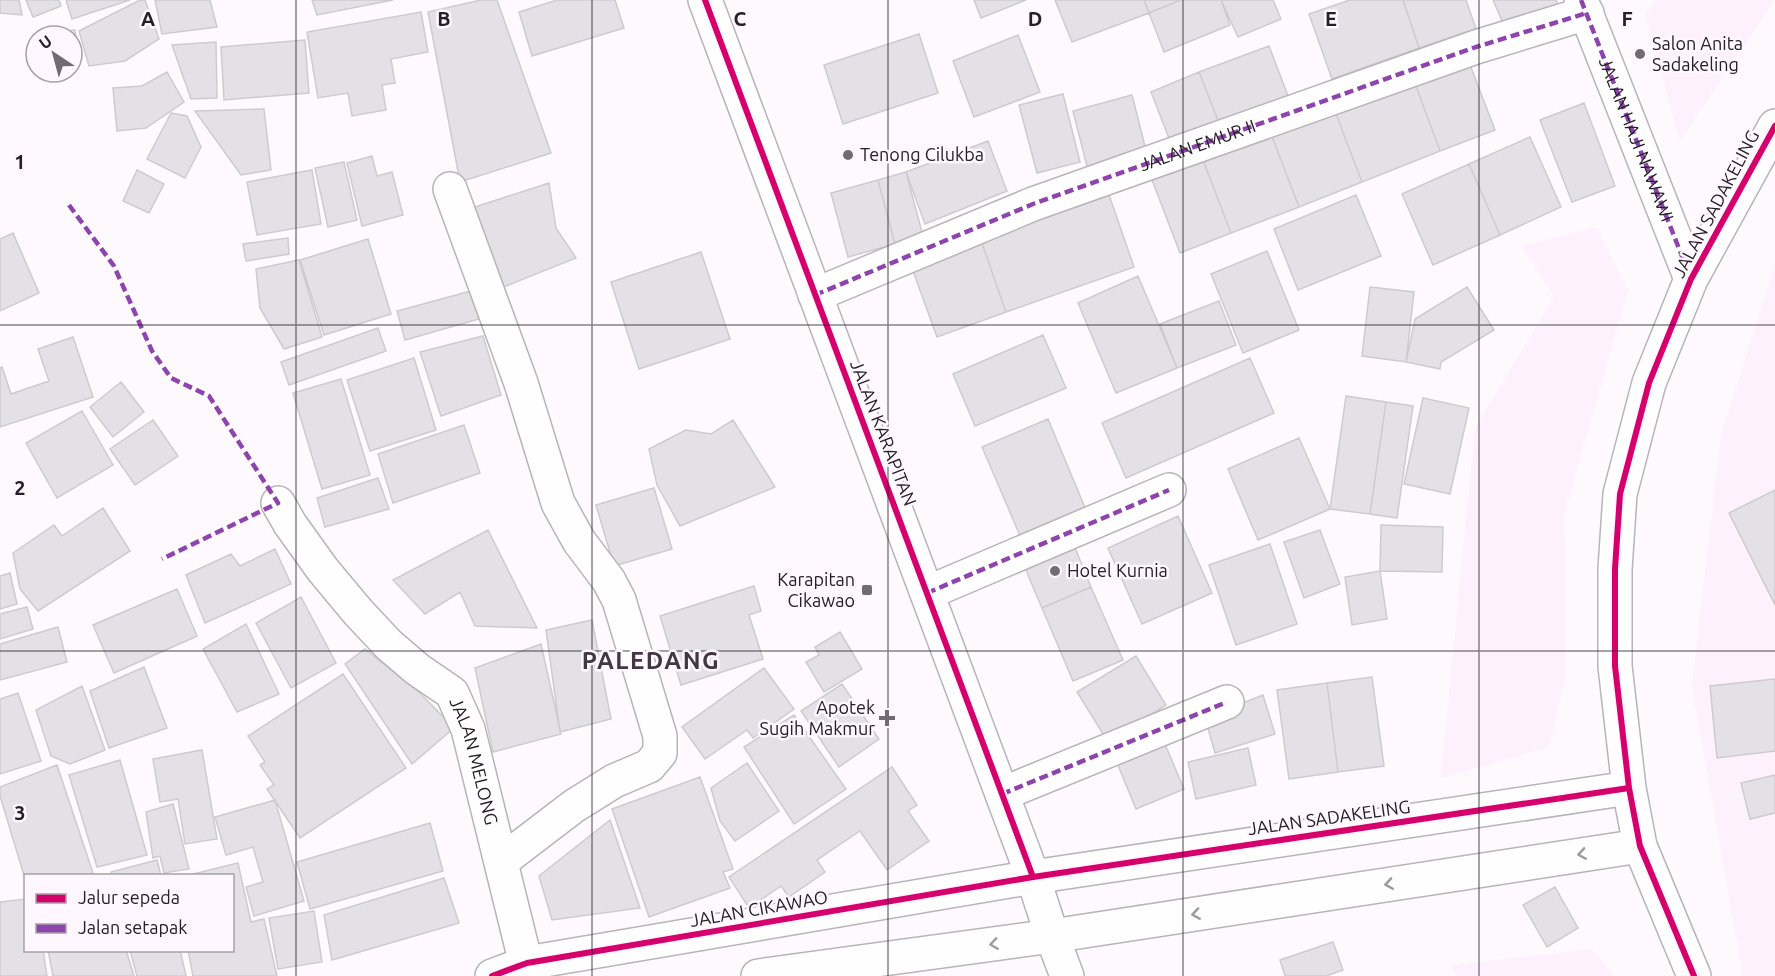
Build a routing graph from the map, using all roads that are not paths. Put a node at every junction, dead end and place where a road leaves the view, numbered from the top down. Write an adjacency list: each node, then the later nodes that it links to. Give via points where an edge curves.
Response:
1 (705, 0): 6 (street, JALAN KARAPITAN)
2 (1584, 7): 5 (street, JALAN HAJI NAWAWI); 6 (street, JALAN EMUR II, via 1034,204)
3 (1775, 126): 5 (street, JALAN SADAKELING)
4 (450, 189): 14 (street, via 521,383 558,503 619,600 660,736 660,753 649,766 614,781 574,806)
5 (1691, 279): 11 (street, JALAN SADAKELING, via 1649,383 1620,494 1614,569 1616,666)
6 (815, 295): 9 (street, JALAN KARAPITAN)
7 (1169, 490): 9 (street)
8 (278, 503): 14 (street, JALAN MELONG, via 323,570 366,620 417,669 452,693 468,729)
9 (927, 593): 12 (street, JALAN KARAPITAN)
10 (1227, 702): 12 (street)
11 (1629, 788): 13 (street, JALAN SADAKELING); 15 (street, JALAN SADAKELING)
12 (1002, 794): 15 (street, JALAN KARAPITAN)
13 (1640, 846): 16 (street, one-way to 16); 21 (street, JALAN SADAKELING)
14 (502, 861): 17 (street, JALAN MELONG)
15 (1033, 877): 16 (street, JALAN KARAPITAN); 17 (street, JALAN CIKAWAO)
16 (1052, 936): 19 (street, one-way to 19); 20 (street, JALAN KARAPITAN)
17 (528, 969): 18 (street, JALAN CIKAWAO)
18 (492, 976)
19 (758, 976)
20 (1067, 976)
21 (1694, 976)

